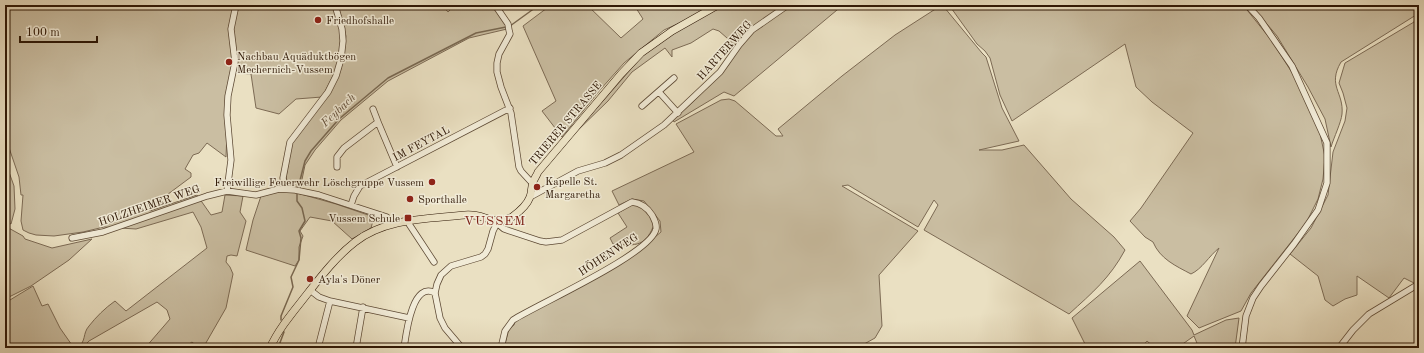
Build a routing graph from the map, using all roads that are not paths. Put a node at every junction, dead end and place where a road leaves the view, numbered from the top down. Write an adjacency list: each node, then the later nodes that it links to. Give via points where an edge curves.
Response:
1 (236, 5): 18 (street, via 230,29 235,62 228,96 231,160)
2 (336, 5): 17 (street, via 342,29 341,59 328,92 290,142 284,178)
3 (496, 5): 10 (street, via 509,27 510,34 499,54 497,64 501,87)
4 (718, 5): 16 (main road, TRIERER STRASSE, via 672,31 637,57 581,120)
5 (788, 5): 12 (street, HARTERWEG, via 752,30 720,72)
6 (1247, 5): 40 (street, via 1292,66 1327,143 1327,183 1318,210 1253,298 1246,316)
7 (674, 78): 8 (street)
8 (659, 92): 9 (street); 12 (street)
9 (642, 106)
10 (510, 108): 15 (street, IM FEYTAL); 16 (street, via 521,171)
11 (373, 109): 13 (street)
12 (678, 113): 19 (street, HARTERWEG, via 622,155 578,171)
13 (378, 122): 14 (street, via 344,148 337,157); 15 (street)
14 (337, 167)
15 (397, 167): 20 (street, IM FEYTAL, via 360,186)
16 (532, 183): 19 (main road, TRIERER STRASSE)
17 (286, 189): 18 (street, HOLZHEIMER WEG, via 256,195); 20 (street, HOLZHEIMER WEG)
18 (227, 191): 24 (street, HOLZHEIMER WEG, via 211,194 103,232)
19 (530, 197): 22 (main road, TRIERER STRASSE, via 518,213)
20 (351, 205): 23 (street, HOLZHEIMER WEG, via 387,217)
21 (409, 221): 22 (main road, via 470,214 481,215); 23 (main road); 25 (street)
22 (498, 222): 28 (street, via 485,254 451,266 440,276); 39 (street, HÖHENWEG, via 504,229 546,242 562,240 632,202 640,203 656,222 652,236 635,251 611,267 512,320 505,331)
23 (389, 225): 27 (main road, via 355,242 336,259)
24 (72, 238)
25 (434, 262)
26 (1417, 285): 41 (street, via 1369,314)
27 (310, 290): 29 (street); 33 (main road, via 283,325)
28 (435, 293): 31 (street, via 429,291 420,294); 32 (street, via 440,318)
29 (330, 302): 30 (street); 34 (street)
30 (363, 307): 31 (street); 35 (street)
31 (410, 318): 36 (street)
32 (456, 342): 37 (street); 38 (street)
33 (270, 348)
34 (318, 348)
35 (356, 348)
36 (404, 348)
37 (455, 348)
38 (462, 348)
39 (501, 348)
40 (1242, 348)
41 (1339, 348)

